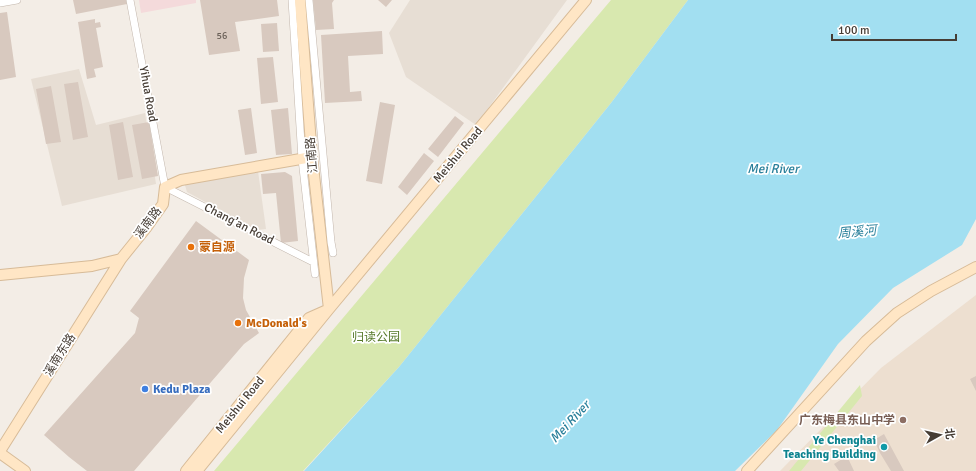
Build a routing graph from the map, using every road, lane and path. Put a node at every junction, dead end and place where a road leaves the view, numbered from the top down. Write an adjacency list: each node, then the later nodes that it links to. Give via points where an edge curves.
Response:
1 (17, 0): 7 (street)
2 (130, 0): 9 (street, Yihua Road)
3 (292, 0): 8 (street)
4 (300, 0): 8 (main road, 江南路)
5 (309, 0): 10 (street)
6 (586, 0): 16 (main road, Meishui Road)
7 (0, 3)
8 (307, 158): 9 (main road, via 181,180); 12 (street); 16 (main road, 江南路)
9 (165, 187): 11 (main road, 溪南路, via 163,204); 12 (street, Chang’an Road)
10 (333, 253)
11 (121, 259): 15 (main road, via 92,266); 17 (main road, 溪南东路)
12 (313, 262): 14 (street)
13 (976, 267): 21 (main road, via 925,294 866,341)
14 (315, 274)
15 (0, 275)
16 (329, 309): 19 (main road, Meishui Road, via 309,318); 20 (main road, Meishui Road)
17 (0, 452): 18 (main road)
18 (25, 471)
19 (186, 471)
20 (197, 471)
21 (747, 471)

